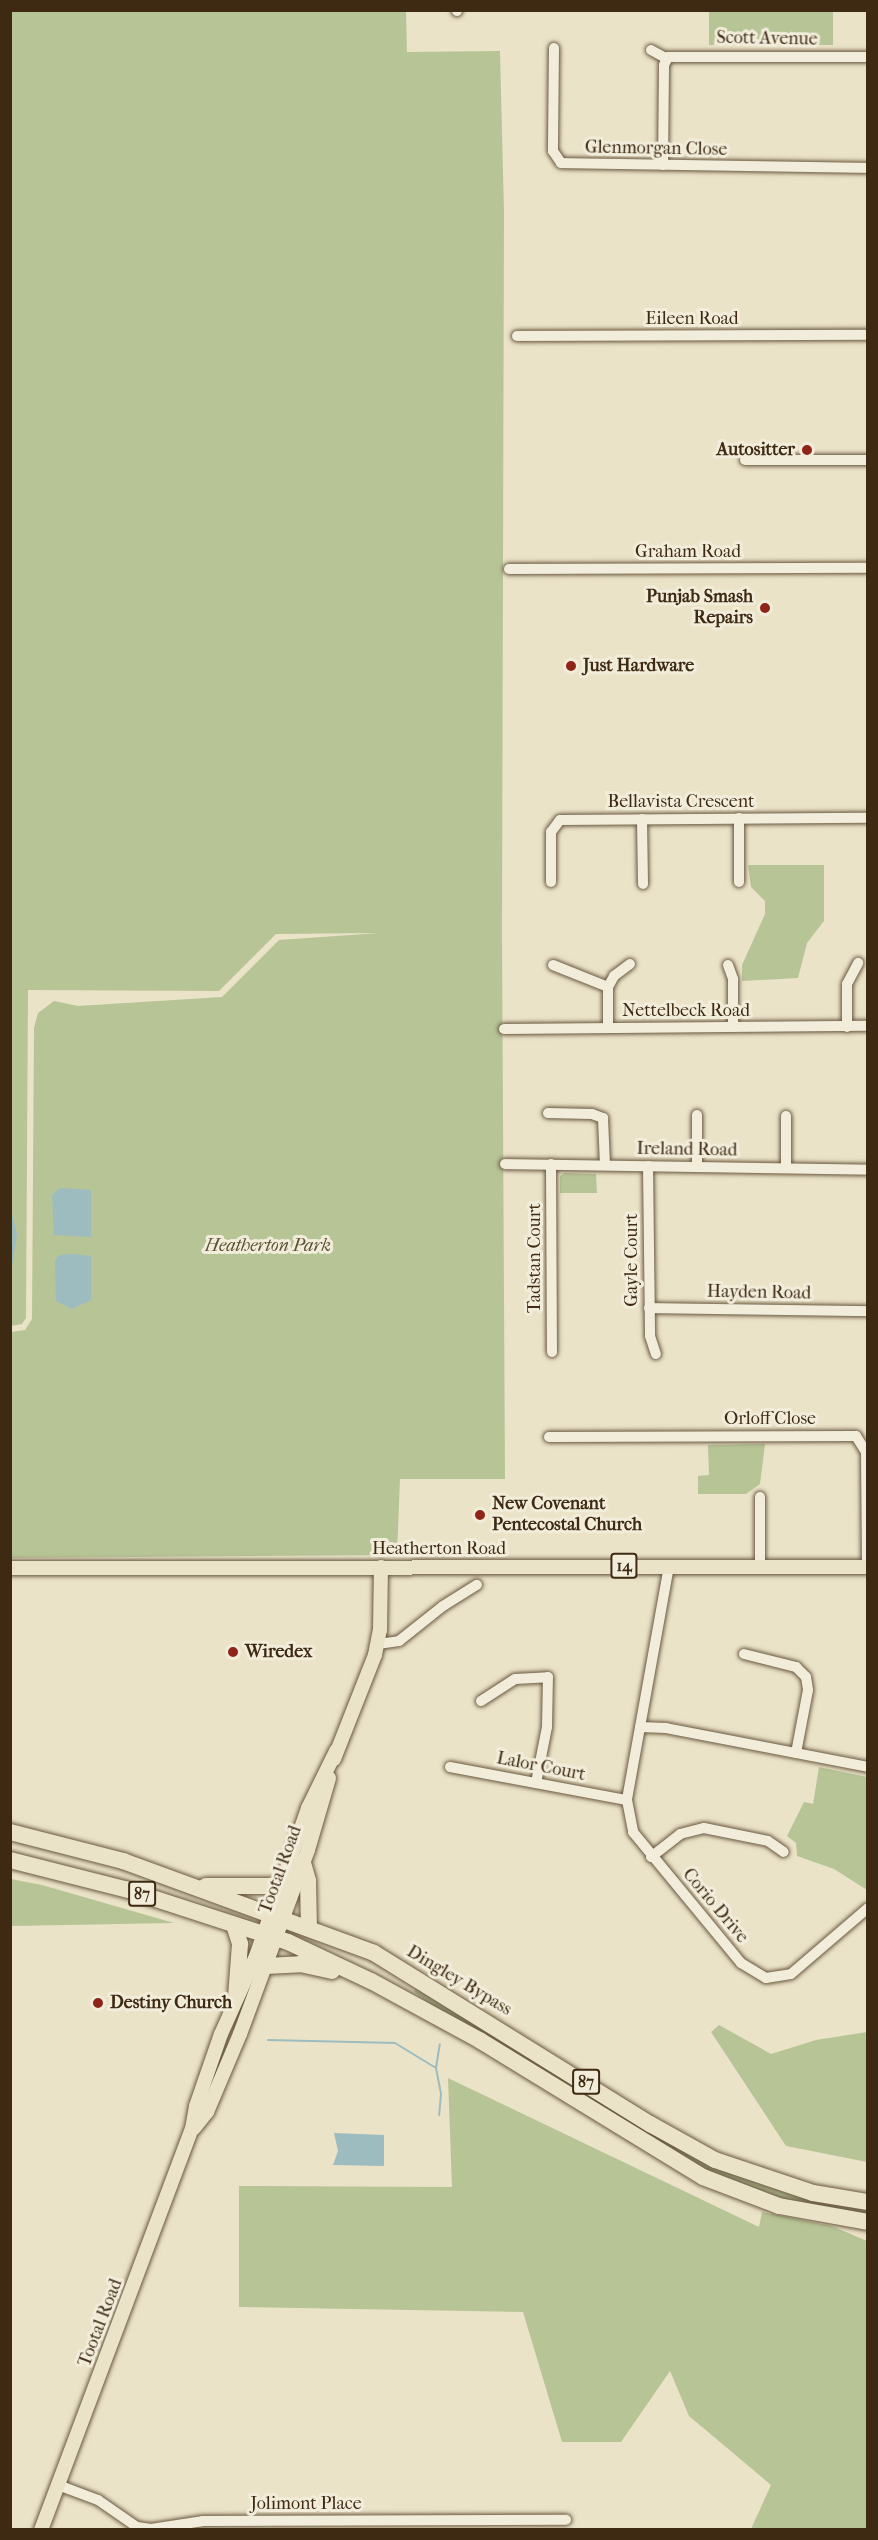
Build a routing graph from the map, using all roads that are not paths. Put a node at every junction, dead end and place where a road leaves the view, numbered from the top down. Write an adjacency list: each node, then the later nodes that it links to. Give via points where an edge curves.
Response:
1 (554, 48): 5 (street, Glenmorgan Close, via 556,158 571,164)
2 (651, 50): 4 (street)
3 (867, 57): 4 (street, Scott Avenue, via 677,54)
4 (667, 59): 5 (street)
5 (663, 165): 6 (street, Glenmorgan Close)
6 (867, 168)
7 (867, 335): 8 (street, Eileen Road)
8 (517, 336)
9 (745, 460): 10 (street)
10 (867, 460)
11 (867, 568): 12 (street, Graham Road)
12 (509, 569)
13 (739, 818): 14 (street, Bellavista Crescent); 15 (street, Bellavista Crescent); 17 (street)
14 (867, 818)
15 (642, 819): 16 (street, Bellavista Crescent, via 556,822 551,832); 18 (street)
16 (551, 882)
17 (739, 882)
18 (643, 884)
19 (858, 963): 25 (street, via 847,984)
20 (630, 964): 23 (street, via 614,976)
21 (553, 965): 23 (street)
22 (728, 965): 27 (street, via 733,979)
23 (608, 987): 26 (street)
24 (867, 1026): 25 (street, Nettelbeck Road)
25 (847, 1027): 27 (street, Nettelbeck Road)
26 (608, 1028): 27 (street, Nettelbeck Road); 28 (street, Nettelbeck Road)
27 (733, 1028)
28 (504, 1029)
29 (548, 1113): 34 (street, via 603,1118)
30 (697, 1115): 36 (street)
31 (786, 1116): 37 (street)
32 (505, 1164): 33 (street, Ireland Road)
33 (551, 1164): 34 (street, Ireland Road); 41 (street, Tadstan Court)
34 (605, 1165): 35 (street, Ireland Road)
35 (648, 1166): 36 (street, Ireland Road); 39 (street, Gayle Court)
36 (697, 1167): 37 (street, Ireland Road)
37 (786, 1168): 38 (street, Ireland Road)
38 (867, 1170)
39 (649, 1308): 40 (street, Hayden Road); 42 (street, Gayle Court, via 651,1342)
40 (867, 1311)
41 (552, 1352)
42 (656, 1354)
43 (549, 1437): 48 (street, Orloff Close, via 856,1436 866,1452)
44 (760, 1497): 45 (street)
45 (760, 1565): 46 (main road, Heatherton Road / 14); 48 (main road, Heatherton Road / 14)
46 (669, 1566): 47 (main road, Heatherton Road / 14); 54 (street, Corio Drive)
47 (381, 1567): 49 (main road, Heatherton Road / 14); 51 (main road, Tootal Road)
48 (867, 1567)
49 (10, 1568)
50 (477, 1585): 51 (street, via 435,1611 399,1641)
51 (378, 1644): 55 (main road, Tootal Road)
52 (744, 1654): 56 (street, via 789,1665 806,1677 808,1690)
53 (481, 1701): 59 (street, via 514,1679 550,1675 548,1717)
54 (641, 1723): 56 (street); 60 (street, Corio Drive)
55 (336, 1751): 65 (main road, Tootal Road); 67 (main road, Tootal Road, via 308,1808)
56 (796, 1753): 58 (street)
57 (450, 1767): 59 (street, Lalor Court)
58 (867, 1767)
59 (536, 1783): 60 (street, Lalor Court)
60 (627, 1800): 63 (street, Corio Drive, via 633,1832)
61 (10, 1832): 66 (highway, Dingley Bypass / 87, via 84,1848)
62 (784, 1852): 63 (street, via 768,1841 704,1828 680,1834)
63 (651, 1857): 68 (street, Corio Drive, via 741,1963 766,1978 791,1974)
64 (10, 1860): 70 (highway, 87, via 125,1889)
65 (303, 1863): 69 (main road, Tootal Road); 71 (highway, via 308,1881)
66 (193, 1885): 67 (highway); 69 (highway, Dingley Bypass / 87)
67 (279, 1886): 69 (main road, Tootal Road)
68 (867, 1908)
69 (276, 1916): 71 (highway, Dingley Bypass / 87); 72 (main road, Tootal Road)
70 (234, 1925): 72 (highway, 87); 75 (highway, via 240,1944)
71 (309, 1927): 78 (highway, Dingley Bypass / 87, via 374,1953 715,2160)
72 (269, 1938): 73 (main road, Tootal Road); 74 (highway, 87); 75 (main road, Tootal Road)
73 (266, 1966): 74 (highway, via 308,1965); 76 (main road, Tootal Road, via 207,2112)
74 (371, 1981): 80 (highway, 87, via 511,2060 703,2177 779,2206)
75 (236, 1997): 76 (main road, Tootal Road, via 196,2106)
76 (192, 2129): 81 (main road, Tootal Road)
77 (867, 2194): 78 (main road)
78 (827, 2196): 79 (highway, Dingley Bypass / 87)
79 (867, 2202)
80 (867, 2222)
81 (58, 2485): 82 (street, Jolimont Place, via 98,2500 136,2527 151,2529 203,2521); 83 (main road, Tootal Road)
82 (566, 2520)
83 (41, 2529)

